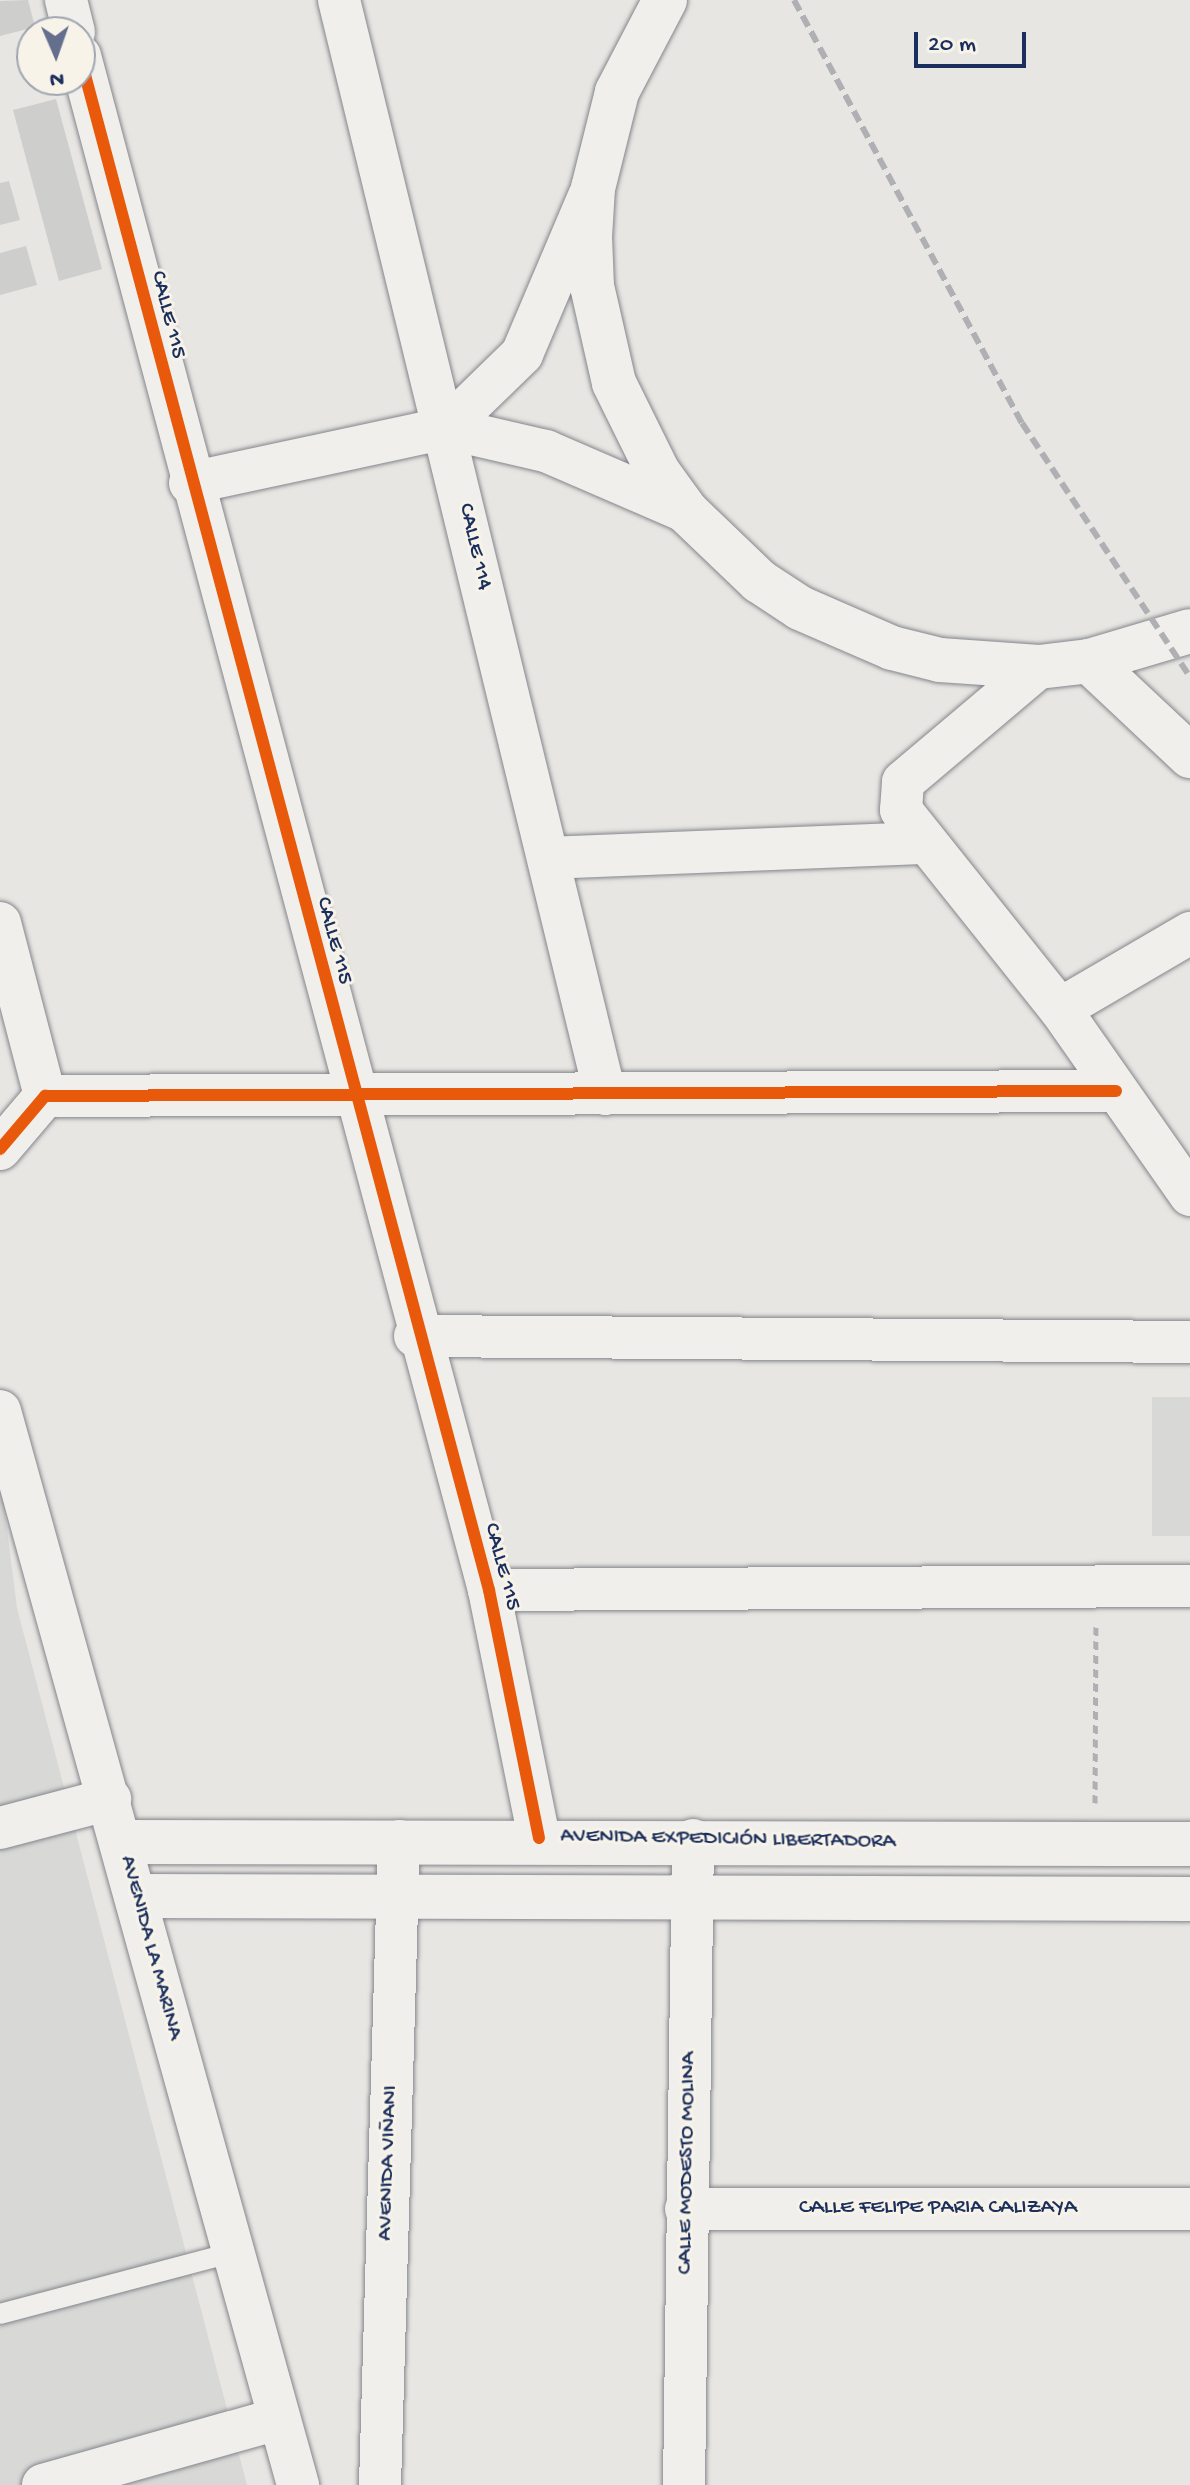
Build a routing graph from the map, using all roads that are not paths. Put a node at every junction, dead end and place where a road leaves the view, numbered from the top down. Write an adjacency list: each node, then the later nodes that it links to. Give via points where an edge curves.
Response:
1 (339, 0): 5 (street, CALLE 114)
2 (655, 8): 4 (street, via 617,92)
3 (90, 96): 6 (street, CALLE 115)
4 (593, 188): 5 (street, via 522,354); 7 (street, via 592,286 614,383 633,429)
5 (446, 428): 6 (street); 7 (street, via 546,451); 13 (street, CALLE 114)
6 (190, 483): 20 (street, CALLE 115)
7 (687, 512): 10 (street, via 759,581 845,631 940,660)
8 (1190, 631): 9 (street)
9 (1089, 661): 10 (street); 11 (street)
10 (1039, 667): 12 (street, via 903,782 901,810)
11 (1190, 756)
12 (926, 843): 13 (street); 16 (street)
13 (549, 858): 18 (street, CALLE 114)
14 (0, 923): 19 (street)
15 (1190, 933): 16 (street)
16 (1060, 1009): 17 (street)
17 (1116, 1091): 18 (street); 22 (street)
18 (605, 1094): 20 (street)
19 (45, 1096): 20 (street); 21 (street)
20 (355, 1099): 23 (street, CALLE 115)
21 (0, 1149)
22 (1190, 1195)
23 (415, 1336): 24 (street); 27 (street, CALLE 115)
24 (1190, 1342)
25 (0, 1411): 28 (street, AVENIDA LA MARINA)
26 (1190, 1586): 27 (street)
27 (489, 1590): 30 (street, CALLE 115)
28 (110, 1799): 29 (street); 33 (street, AVENIDA LA MARINA)
29 (0, 1828)
30 (539, 1838): 31 (street, AVENIDA EXPEDICIÓN LIBERTADORA); 32 (street, AVENIDA EXPEDICIÓN LIBERTADORA)
31 (693, 1840): 34 (street, AVENIDA EXPEDICIÓN LIBERTADORA); 36 (street, CALLE MODESTO MOLINA)
32 (399, 1841): 33 (street, AVENIDA EXPEDICIÓN LIBERTADORA); 37 (street, AVENIDA VIÑANI)
33 (122, 1842): 35 (street, AVENIDA LA MARINA)
34 (1190, 1844)
35 (138, 1896): 37 (street); 41 (street, AVENIDA LA MARINA)
36 (692, 1896): 37 (street); 38 (street); 39 (street, CALLE MODESTO MOLINA)
37 (397, 1897): 46 (street, AVENIDA VIÑANI)
38 (1190, 1899)
39 (686, 2209): 40 (street, CALLE FELIPE PARIA CALIZAYA); 47 (street, CALLE MODESTO MOLINA)
40 (1190, 2209)
41 (231, 2253): 42 (lane); 43 (street, AVENIDA LA MARINA)
42 (0, 2314)
43 (275, 2420): 44 (street); 45 (street, AVENIDA LA MARINA)
44 (43, 2485)
45 (298, 2485)
46 (380, 2485)
47 (684, 2485)

